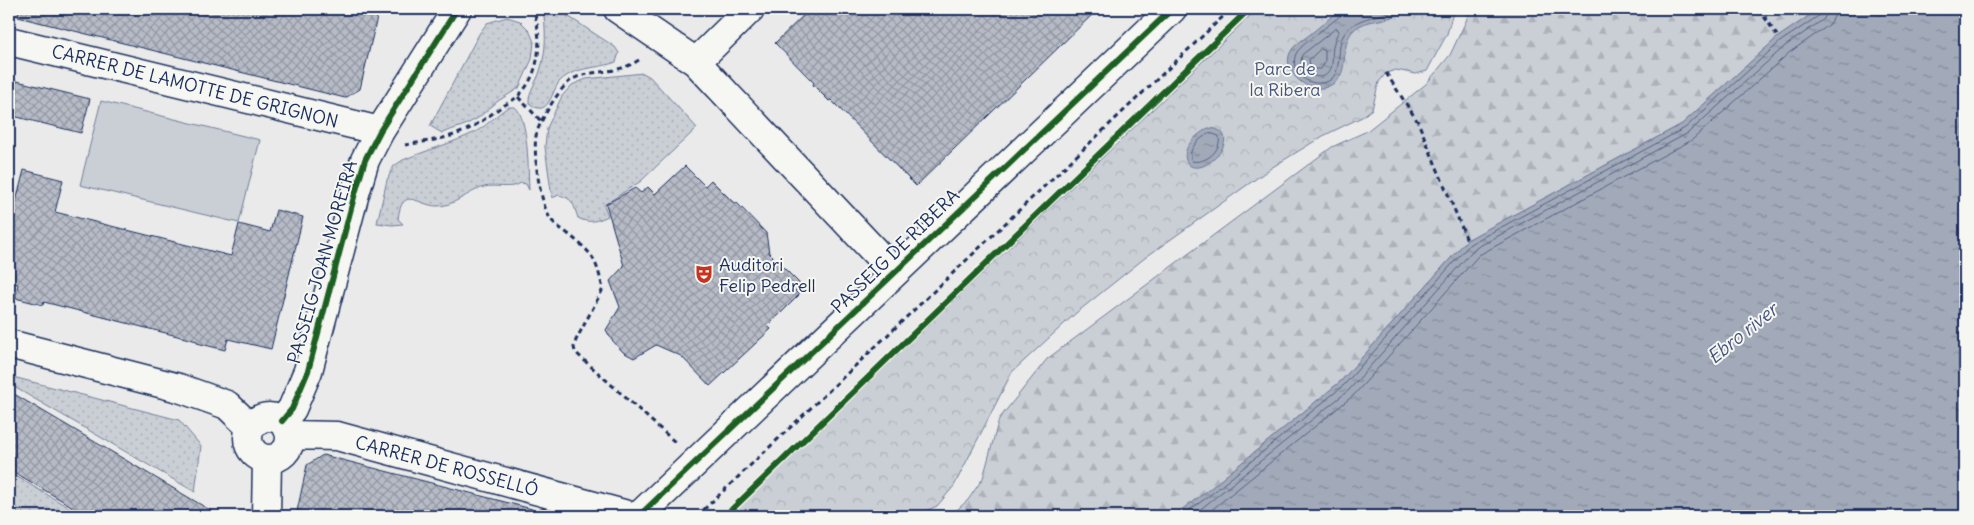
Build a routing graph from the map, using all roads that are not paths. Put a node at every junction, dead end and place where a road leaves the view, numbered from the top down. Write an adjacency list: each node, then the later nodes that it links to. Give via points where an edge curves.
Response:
1 (457, 9): 7 (street, PASSEIG JOAN MOREIRA)
2 (618, 9): 6 (street)
3 (750, 9): 6 (street)
4 (1172, 9): 8 (street, PASSEIG DE RIBERA)
5 (9, 41): 7 (street, CARRER DE LAMOTTE DE GRIGNON)
6 (696, 62): 8 (street)
7 (391, 139): 11 (street, PASSEIG JOAN MOREIRA, via 365,160 308,371)
8 (894, 272): 15 (street, PASSEIG DE RIBERA)
9 (9, 344): 10 (street, via 179,388 227,405)
10 (250, 428): 11 (street, via 263,418 271,417); 12 (street, via 249,446 254,454)
11 (286, 428): 12 (street, via 289,444 286,451 276,459); 14 (street, CARRER DE ROSSELLÓ, via 337,436)
12 (267, 460): 13 (street)
13 (266, 516)
14 (631, 516)
15 (639, 516)

